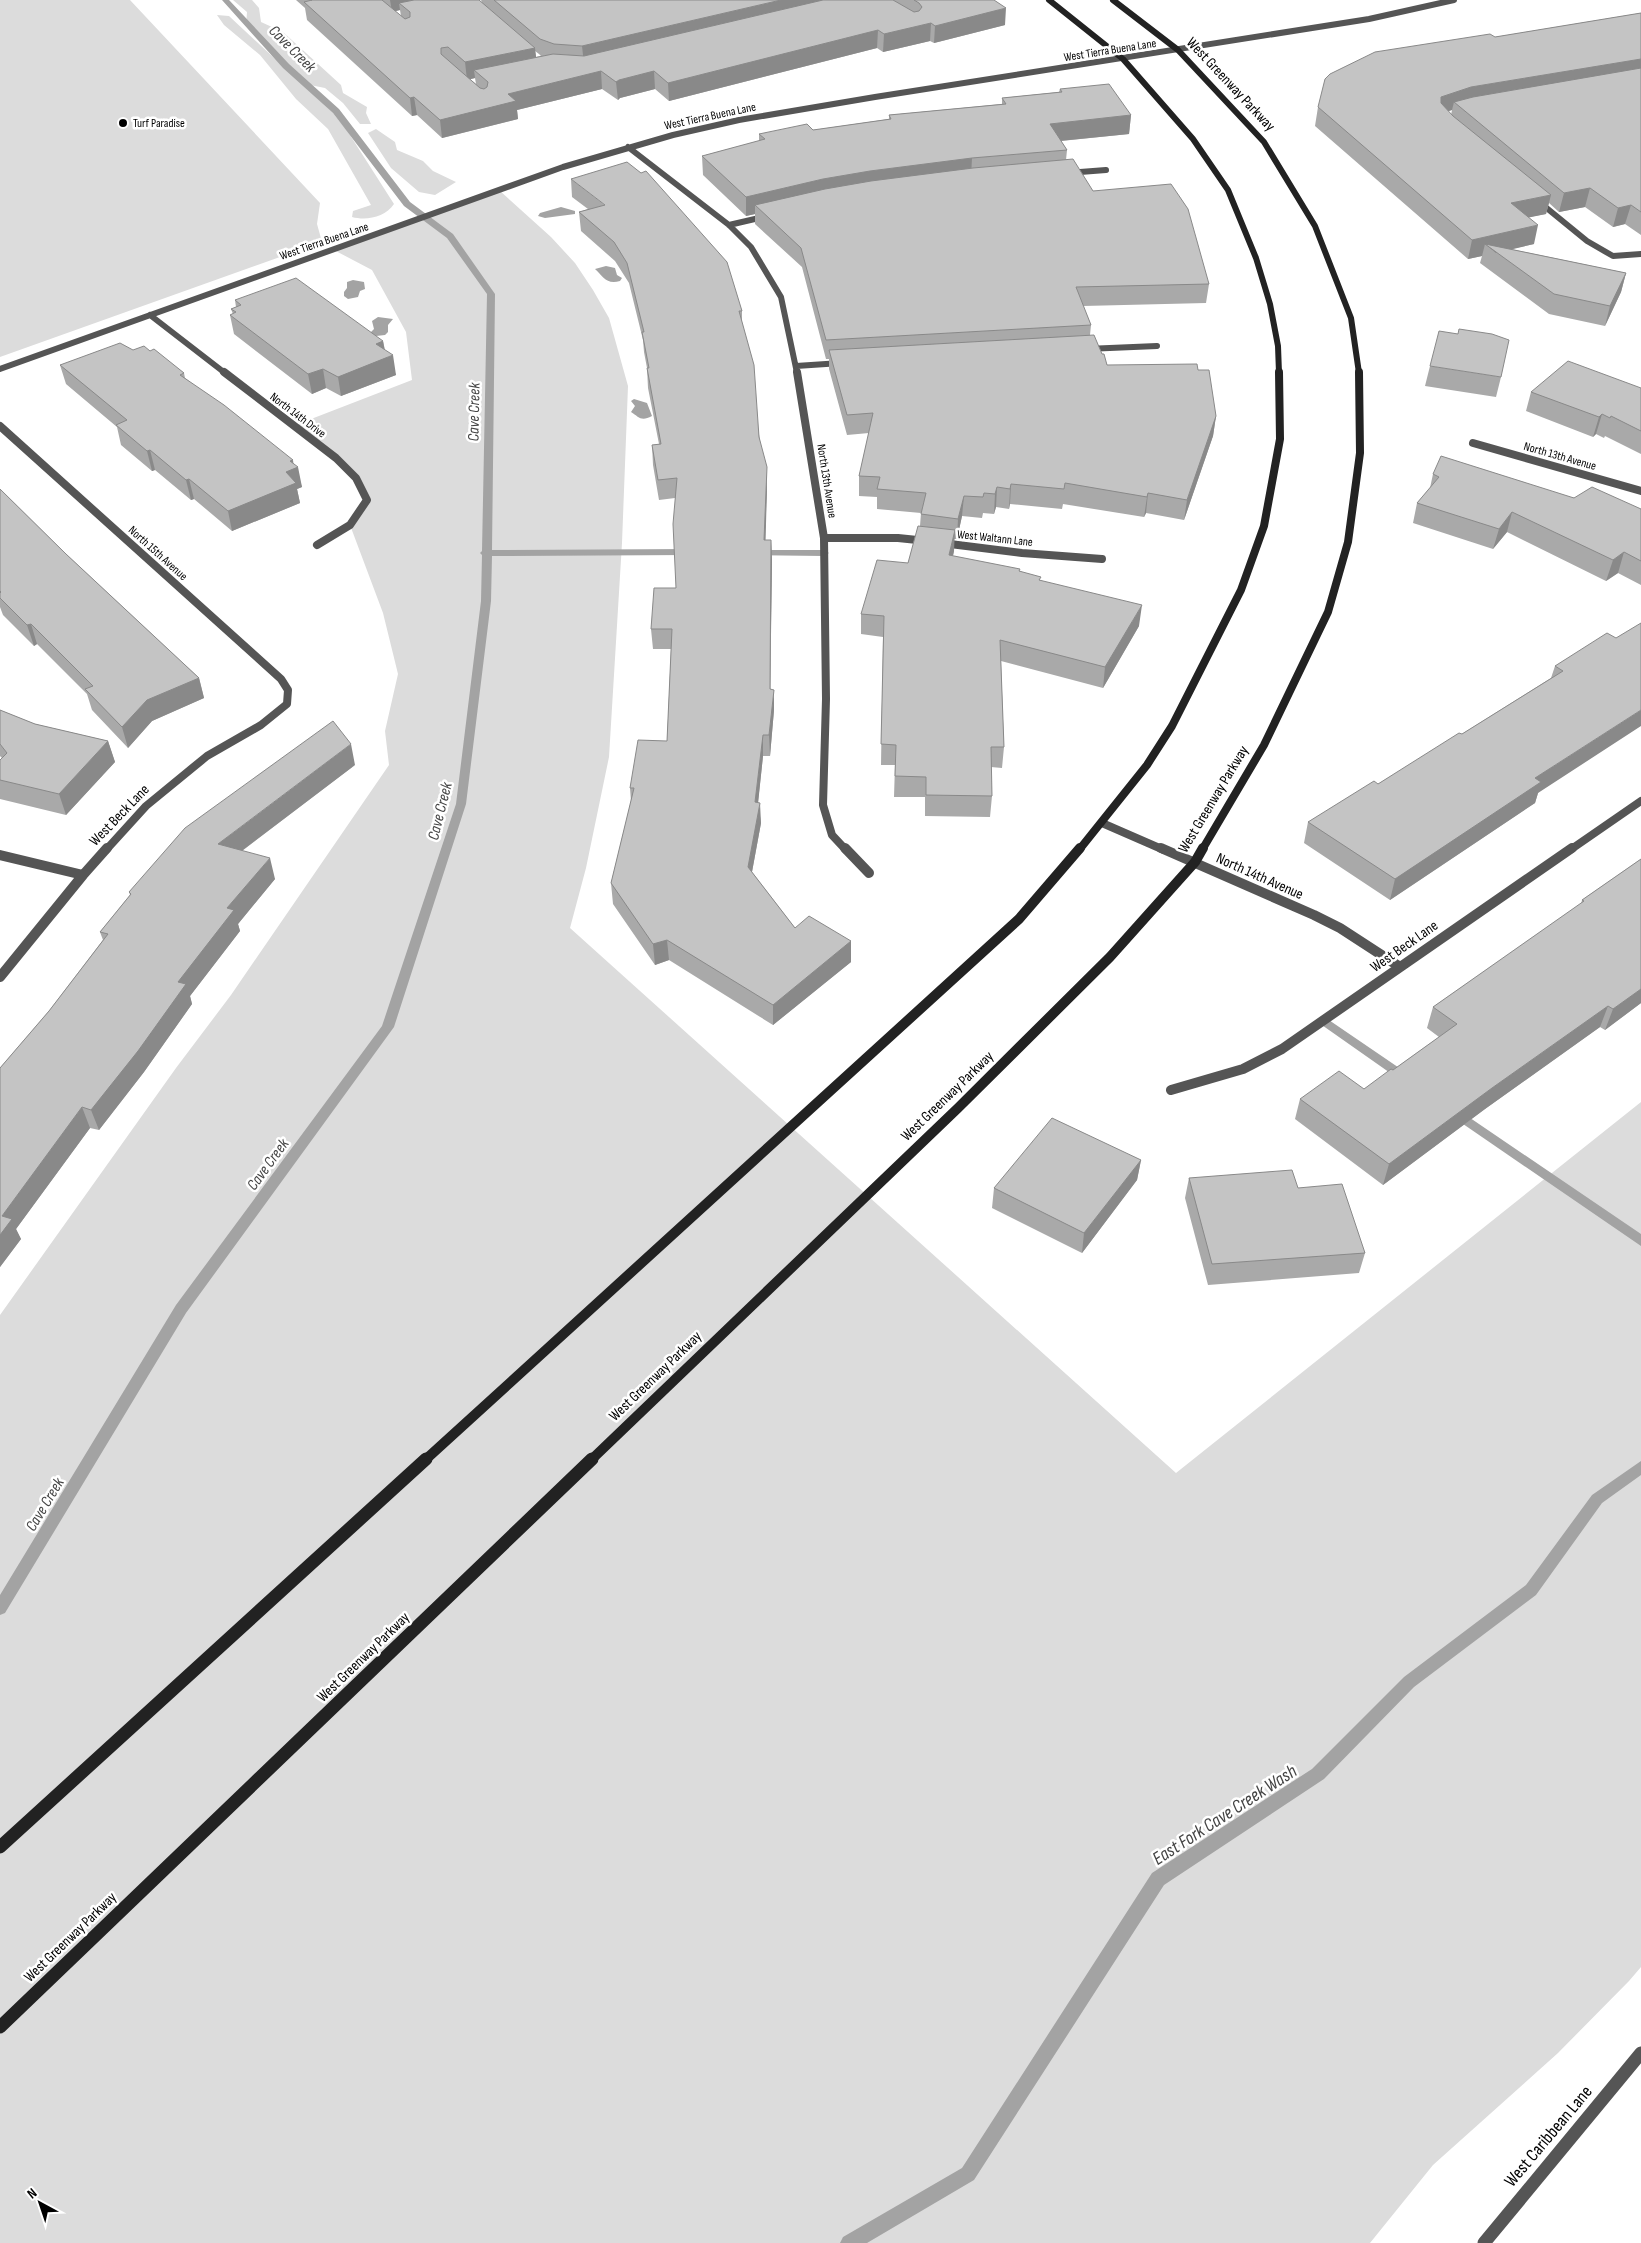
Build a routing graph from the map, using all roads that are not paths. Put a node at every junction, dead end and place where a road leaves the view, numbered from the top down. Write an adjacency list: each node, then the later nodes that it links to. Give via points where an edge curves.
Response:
1 (1049, 0): 5 (main road)
2 (1113, 0): 4 (main road, West Greenway Parkway)
3 (1454, 0): 4 (street, West Tierra Buena Lane, via 1369,20)
4 (1178, 50): 5 (street, West Tierra Buena Lane); 29 (main road, West Greenway Parkway, via 1264,142 1315,226 1351,318 1359,384 1360,453 1348,542 1328,612 1264,745)
5 (1123, 59): 6 (street, West Tierra Buena Lane, via 773,114); 27 (main road, via 1193,138 1228,190 1244,226 1270,304 1278,346 1280,439 1264,526 1241,590 1172,726 1147,765)
6 (628, 147): 11 (street, North 13th Avenue); 13 (street, West Tierra Buena Lane, via 563,167)
7 (1106, 170): 8 (street)
8 (1059, 174)
9 (1534, 198): 12 (street, via 1587,241 1613,256)
10 (774, 214): 11 (street)
11 (729, 225): 17 (street, North 13th Avenue, via 751,247 781,297)
12 (1641, 254)
13 (150, 315): 18 (street, West Tierra Buena Lane); 23 (street, North 14th Drive, via 336,458 356,478 367,500 350,525)
14 (1157, 346): 15 (street)
15 (1074, 350)
16 (851, 363): 17 (street)
17 (796, 366): 22 (street, North 13th Avenue)
18 (0, 369)
19 (0, 426): 25 (street, North 15th Avenue, via 281,679 288,690)
20 (1473, 443): 21 (street, North 13th Avenue)
21 (1641, 491)
22 (824, 538): 24 (street, West Waltann Lane, via 898,538); 30 (street, North 13th Avenue, via 826,699 823,805 832,835)
23 (317, 545)
24 (1102, 559)
25 (287, 704): 31 (street, West Beck Lane, via 261,725 207,756 146,806)
26 (1641, 801): 32 (street, West Beck Lane)
27 (1102, 823): 29 (street, North 14th Avenue); 35 (main road, via 1019,919)
28 (0, 855): 31 (street)
29 (1195, 862): 32 (street, North 14th Avenue, via 1340,928); 36 (main road, West Greenway Parkway, via 1110,957 958,1108)
30 (869, 873)
31 (83, 875): 33 (street, West Beck Lane)
32 (1400, 968): 34 (street, West Beck Lane, via 1282,1049 1243,1069)
33 (0, 977)
34 (1172, 1090)
35 (0, 1847)
36 (0, 2027)
37 (1641, 2053): 38 (street, West Caribbean Lane)
38 (1484, 2243)

